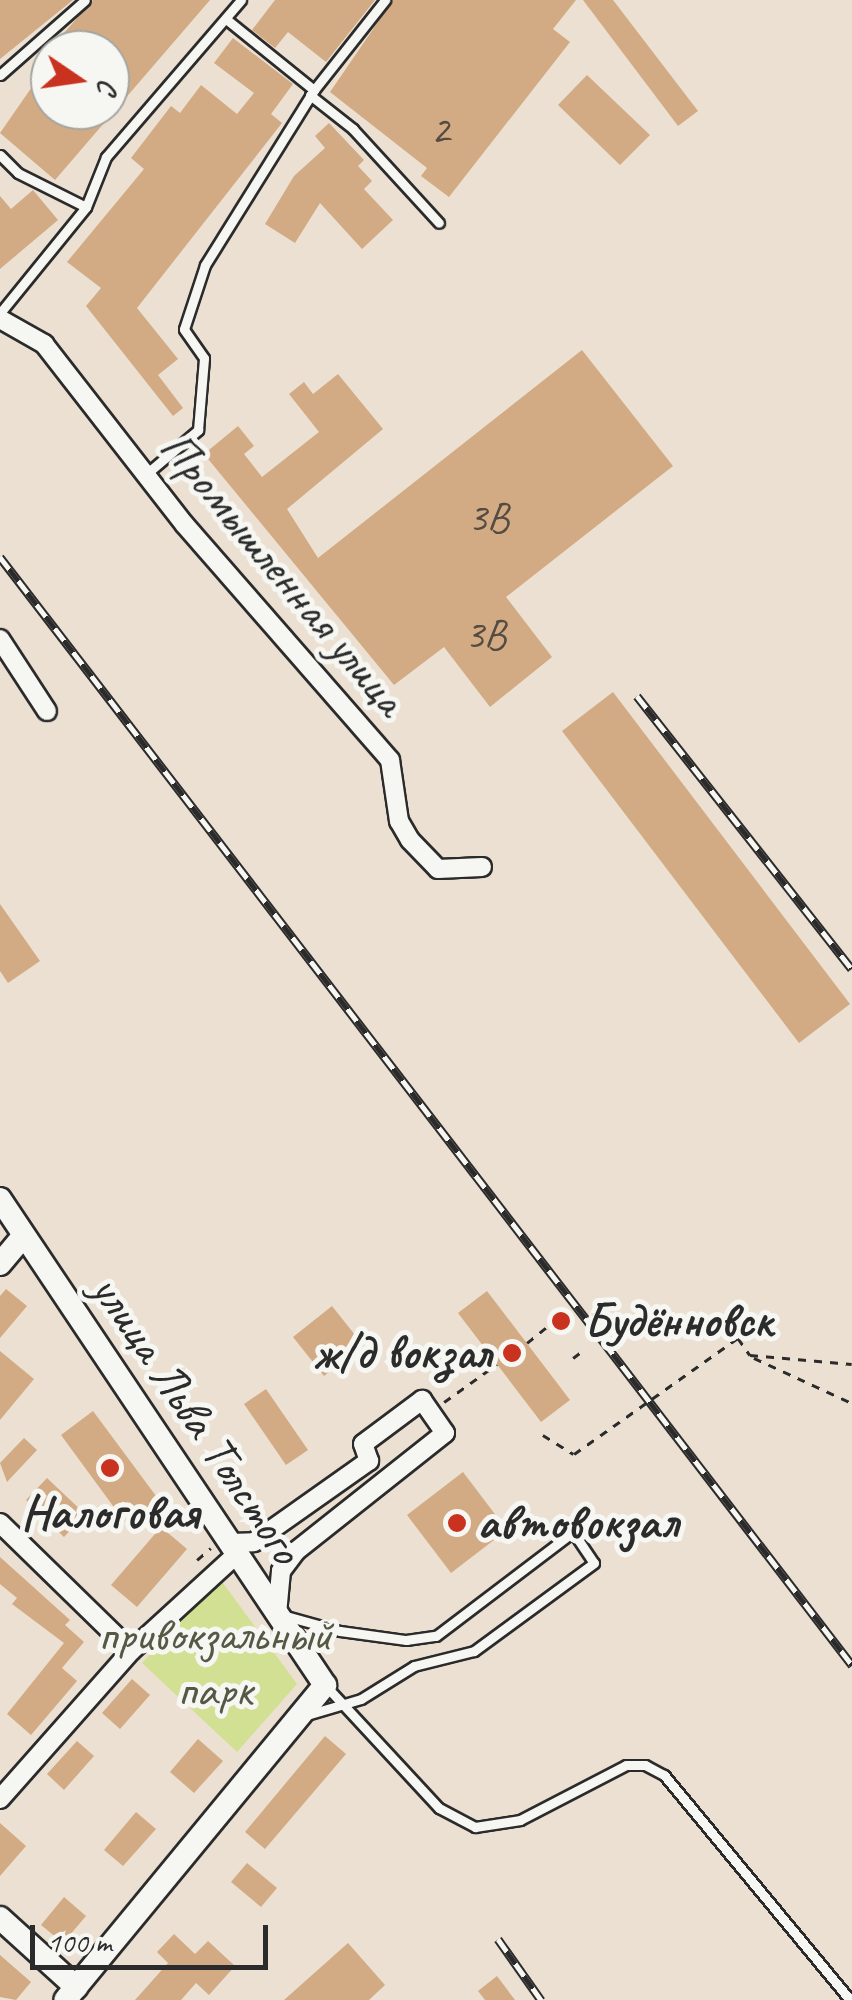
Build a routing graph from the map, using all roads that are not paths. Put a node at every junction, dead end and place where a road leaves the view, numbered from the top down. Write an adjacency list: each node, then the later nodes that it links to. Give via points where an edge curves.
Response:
1 (85, 0): 5 (lane)
2 (241, 0): 4 (lane)
3 (385, 0): 6 (lane)
4 (226, 19): 6 (lane); 8 (lane, via 106,157)
5 (0, 75)
6 (312, 92): 9 (lane); 11 (lane, via 205,266 184,329 204,358 198,430)
7 (0, 155): 8 (lane, via 18,173)
8 (86, 207): 10 (lane)
9 (439, 223)
10 (0, 316): 11 (street, Промышленная улица, via 44,344)
11 (144, 475): 14 (street, Промышленная улица, via 390,760 398,820 410,840 438,870)
12 (0, 639): 13 (street)
13 (47, 712)
14 (482, 867)
15 (0, 1198): 17 (main road, улица Льва Толстого)
16 (0, 1213): 17 (main road, улица Льва Толстого)
17 (21, 1240): 18 (main road); 20 (main road, улица Льва Толстого)
18 (0, 1264)
19 (0, 1523): 22 (street)
20 (234, 1548): 21 (main road, улица Льва Толстого); 21 (street, via 254,1542 369,1461 363,1444 422,1400 445,1433 296,1551 281,1571); 22 (street)
21 (278, 1614): 23 (main road, улица Льва Толстого); 24 (lane, via 340,1631 436,1636 573,1532 594,1563 474,1651 414,1666)
22 (131, 1650): 26 (street)
23 (325, 1686): 24 (lane); 25 (main road)
24 (345, 1705): 25 (lane); 29 (lane, via 440,1808 475,1827 520,1820 626,1765 664,1775)
25 (298, 1718): 28 (main road)
26 (0, 1799)
27 (0, 1918): 28 (main road)
28 (70, 1993)
29 (850, 2000)

